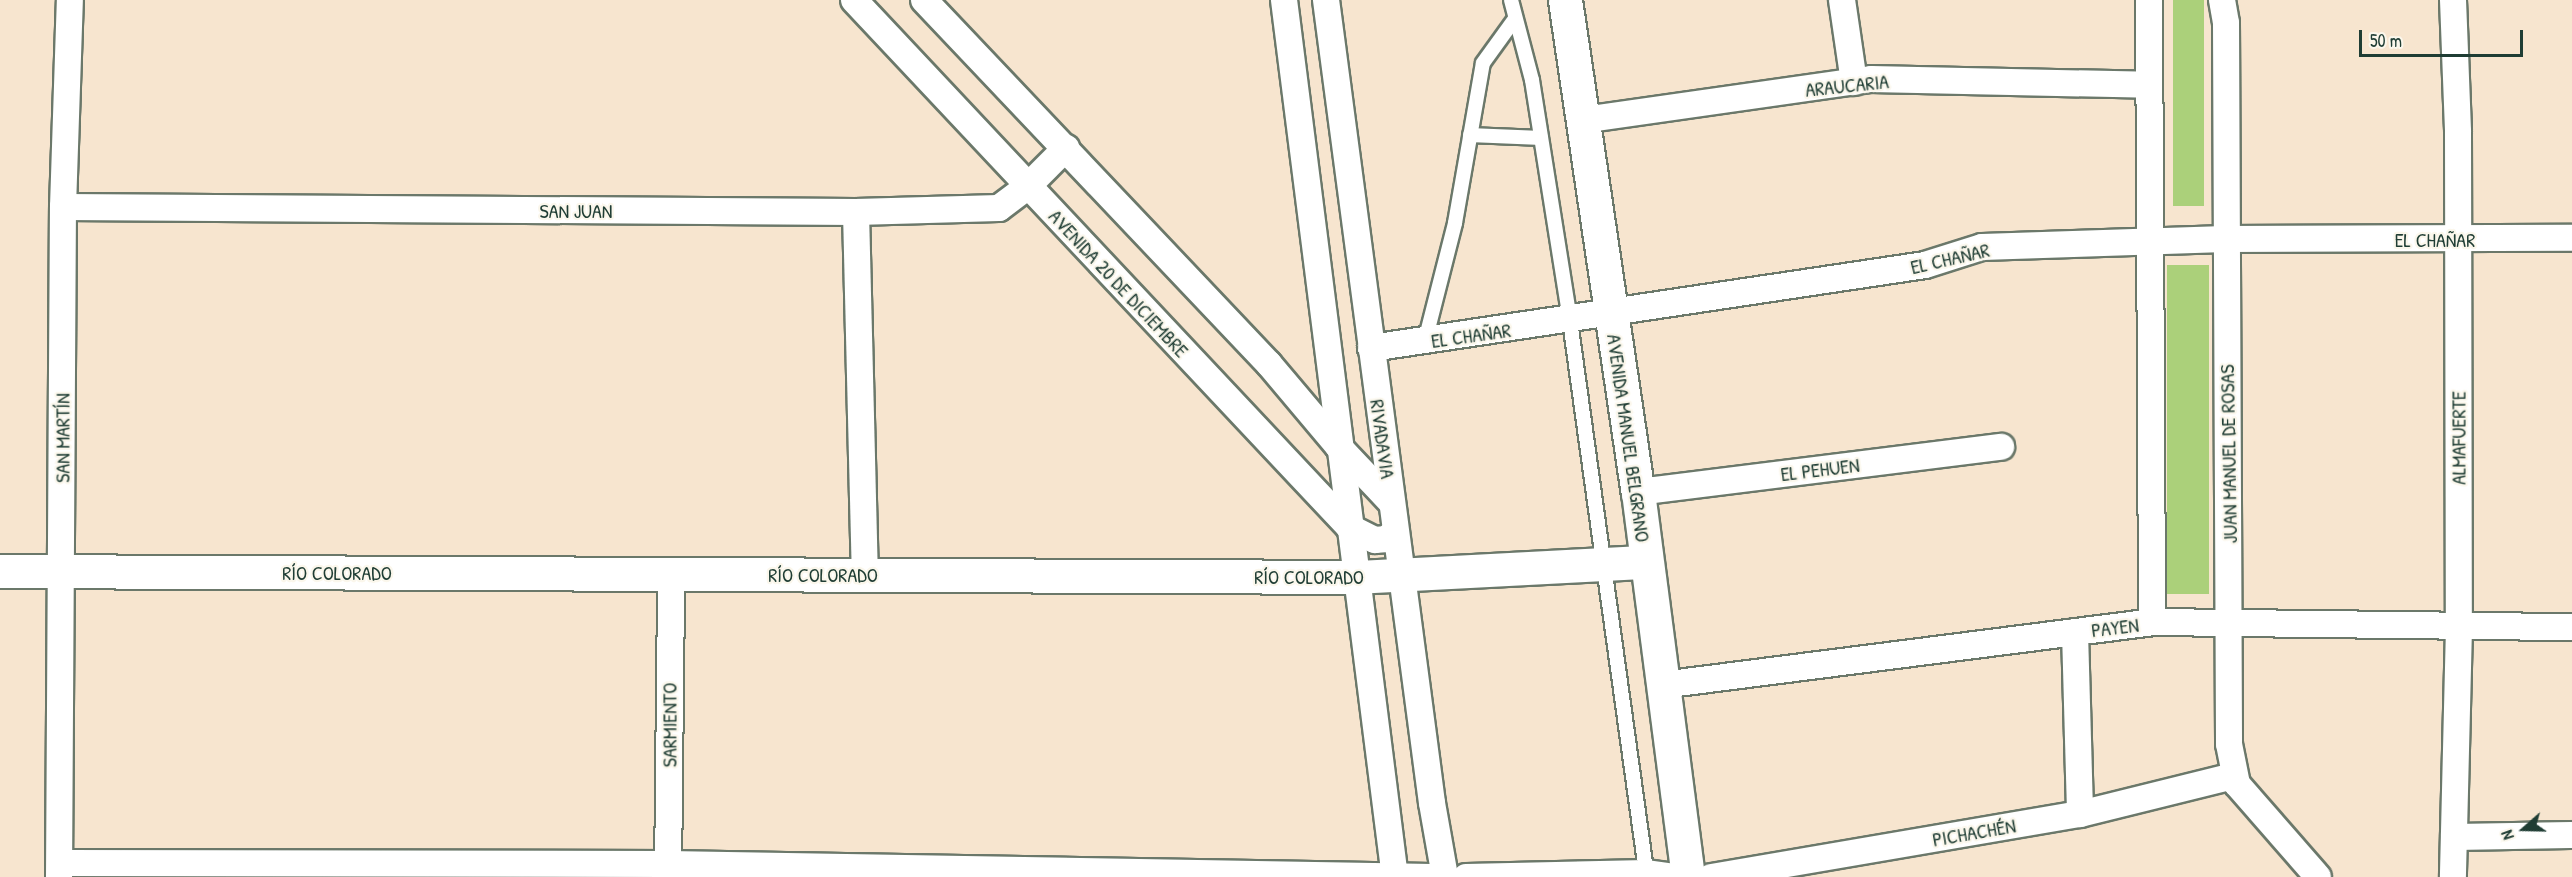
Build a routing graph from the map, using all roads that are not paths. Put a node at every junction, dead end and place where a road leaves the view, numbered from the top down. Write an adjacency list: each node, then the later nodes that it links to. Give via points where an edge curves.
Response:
1 (70, 0): 20 (street, SAN MARTÍN)
2 (854, 0): 19 (street, AVENIDA 20 DE DICIEMBRE)
3 (924, 0): 18 (street)
4 (1284, 0): 30 (street)
5 (1326, 0): 29 (street, RIVADAVIA)
6 (1511, 0): 12 (lane)
7 (1565, 0): 15 (street, AVENIDA MANUEL BELGRANO)
8 (1842, 0): 13 (street)
9 (2149, 0): 14 (street)
10 (2222, 0): 23 (street, JUAN MANUEL DE ROSAS, via 2226,23)
11 (2453, 0): 24 (street, ALMAFUERTE)
12 (1514, 20): 16 (lane, via 1483,63); 17 (lane, via 1532,80)
13 (1854, 82): 14 (street, ARAUCARIA, via 1871,79); 15 (street, ARAUCARIA)
14 (2149, 85): 25 (street)
15 (1583, 120): 26 (street, AVENIDA MANUEL BELGRANO)
16 (1470, 135): 17 (lane); 28 (lane, via 1455,223)
17 (1541, 138): 27 (lane)
18 (1066, 148): 19 (street, SAN JUAN); 30 (street, via 1269,364)
19 (1028, 186): 21 (street, SAN JUAN, via 999,208); 34 (street, AVENIDA 20 DE DICIEMBRE)
20 (63, 207): 21 (street, SAN JUAN); 39 (street, SAN MARTÍN)
21 (856, 212): 41 (street)
22 (2572, 238): 24 (street, EL CHAÑAR)
23 (2225, 239): 24 (street, EL CHAÑAR); 25 (street, EL CHAÑAR); 44 (street, JUAN MANUEL DE ROSAS)
24 (2457, 239): 46 (street, ALMAFUERTE)
25 (2152, 241): 26 (street, EL CHAÑAR, via 1982,247 1925,265); 45 (street)
26 (1612, 315): 27 (street, EL CHAÑAR); 32 (street, AVENIDA MANUEL BELGRANO)
27 (1570, 321): 28 (street, EL CHAÑAR); 36 (lane)
28 (1425, 341): 29 (street, EL CHAÑAR)
29 (1371, 348): 33 (street, RIVADAVIA)
30 (1338, 446): 33 (street); 34 (street)
31 (2001, 447): 32 (street, EL PEHUEN)
32 (1638, 492): 37 (street, AVENIDA MANUEL BELGRANO)
33 (1391, 502): 35 (street, RIVADAVIA)
34 (1349, 527): 35 (street, AVENIDA 20 DE DICIEMBRE, via 1375,540 1386,539); 43 (street)
35 (1395, 531): 42 (street, RIVADAVIA)
36 (1605, 562): 37 (street, RÍO COLORADO); 42 (street, RÍO COLORADO); 56 (lane)
37 (1645, 562): 49 (street, AVENIDA MANUEL BELGRANO)
38 (0, 571): 39 (street, RÍO COLORADO)
39 (61, 572): 40 (street, RÍO COLORADO); 54 (street, SAN MARTÍN)
40 (670, 573): 41 (street, RÍO COLORADO); 55 (street, SARMIENTO)
41 (865, 574): 43 (street, RÍO COLORADO)
42 (1401, 574): 43 (street, RÍO COLORADO); 59 (street, RIVADAVIA)
43 (1356, 577): 57 (street)
44 (2230, 620): 45 (street, PAYEN); 46 (street, PAYEN); 50 (street, JUAN MANUEL DE ROSAS, via 2229,744)
45 (2152, 622): 48 (street, PAYEN)
46 (2459, 627): 47 (street, PAYEN); 53 (street, ALMAFUERTE)
47 (2572, 627)
48 (2075, 632): 49 (street, PAYEN); 51 (street)
49 (1662, 685): 62 (street, AVENIDA MANUEL BELGRANO)
50 (2234, 776): 51 (street, PICHACHÉN); 64 (street, JUAN MANUEL DE ROSAS, via 2236,784)
51 (2080, 814): 63 (street, PICHACHÉN)
52 (2572, 835): 53 (street)
53 (2454, 837): 65 (street, ALMAFUERTE)
54 (59, 870): 55 (street)
55 (668, 871): 57 (street)
56 (1647, 875): 60 (street); 61 (street)
57 (1395, 876): 58 (street)
58 (1432, 877)
59 (1445, 877)
60 (1466, 877)
61 (1676, 877)
62 (1688, 877)
63 (1711, 877)
64 (2318, 877)
65 (2453, 877)

